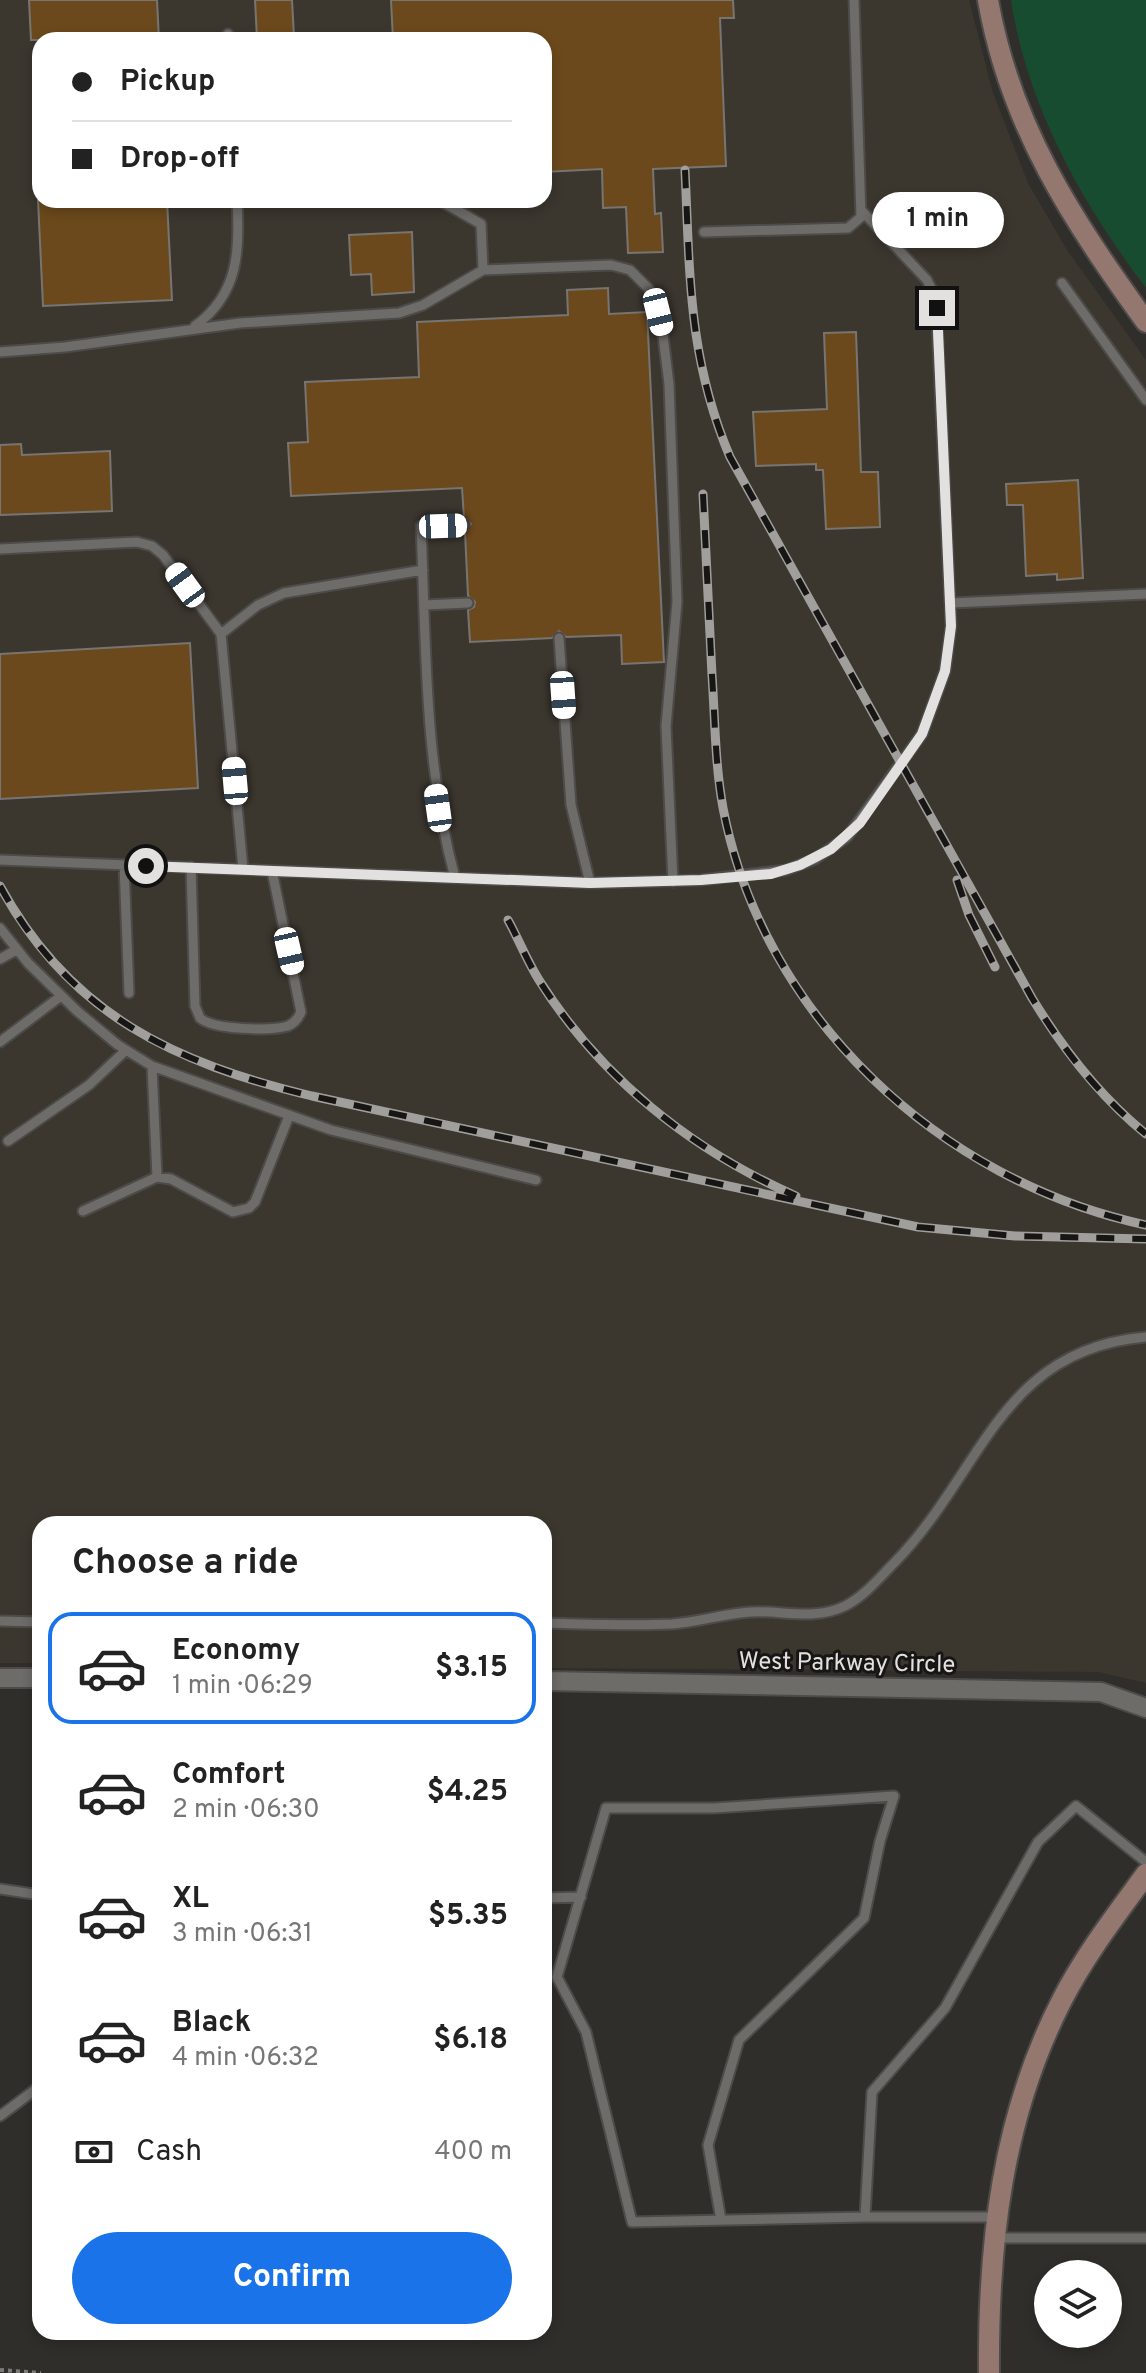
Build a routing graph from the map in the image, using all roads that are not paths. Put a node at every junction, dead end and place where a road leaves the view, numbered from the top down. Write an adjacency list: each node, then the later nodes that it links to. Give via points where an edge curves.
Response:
1 (854, 0): 5 (lane)
2 (988, 0): 9 (street, via 1010,85 1038,154 1078,226)
3 (237, 208): 10 (lane, via 235,271 215,308)
4 (453, 208): 7 (lane, via 481,224)
5 (862, 211): 6 (lane, via 848,228); 18 (lane, via 927,280 936,298)
6 (704, 232)
7 (483, 270): 10 (lane, via 399,313); 28 (lane, via 621,266 644,281 658,312 669,384 677,602 666,726)
8 (1062, 283): 12 (lane)
9 (1146, 322)
10 (193, 328): 11 (lane)
11 (0, 352)
12 (1146, 400)
13 (464, 525): 15 (lane, via 421,526)
14 (0, 549): 20 (lane, via 145,543 163,555)
15 (423, 570): 19 (lane); 20 (lane, via 284,593 258,605)
16 (1146, 594): 18 (lane)
17 (468, 603): 19 (lane)
18 (951, 603): 28 (lane, via 949,649 931,714 847,837 815,859 786,870)
19 (424, 605): 27 (lane, via 433,775)
20 (221, 634): 25 (lane)
21 (559, 638): 29 (lane, via 571,805)
22 (0, 860): 23 (lane)
23 (124, 865): 24 (lane); 33 (lane)
24 (191, 867): 25 (lane); 26 (lane, via 195,1006 205,1023 218,1027 284,1026 294,1023 301,1012)
25 (243, 869): 26 (lane)
26 (272, 871): 27 (lane)
27 (455, 878): 29 (lane)
28 (673, 882): 29 (lane)
29 (590, 883)
30 (0, 928): 31 (lane)
31 (16, 950): 32 (lane); 34 (lane)
32 (0, 959)
33 (129, 993)
34 (61, 996): 35 (lane); 36 (lane)
35 (0, 1042)
36 (126, 1050): 37 (lane); 39 (lane, via 89,1085)
37 (152, 1066): 38 (lane); 40 (lane)
38 (289, 1116): 40 (lane, via 249,1208 226,1209 171,1179); 41 (lane)
39 (8, 1141)
40 (157, 1177): 42 (lane)
41 (536, 1180)
42 (83, 1211)
43 (1146, 1337): 46 (lane, via 1094,1346 1037,1376 1007,1408 922,1533 846,1605 809,1615 751,1612 669,1624)
44 (0, 1621): 45 (lane)
45 (32, 1622)
46 (552, 1623)
47 (0, 1678): 48 (street)
48 (32, 1678)
49 (552, 1681): 50 (street, West Parkway Circle, via 1101,1692)
50 (1146, 1708)
51 (1146, 1862): 59 (lane, via 1076,1806 1038,1842 945,2008 872,2092)
52 (1146, 1874): 60 (street, via 1080,1968 1048,2029 1015,2119)
53 (0, 1889): 54 (lane)
54 (32, 1894)
55 (581, 1897): 56 (lane); 61 (lane, via 557,1977 586,2032 632,2222); 61 (lane, via 606,1808 714,1808 894,1796 864,1918 739,2040 708,2145)
56 (552, 1898)
57 (32, 2092): 58 (lane)
58 (0, 2116)
59 (865, 2217): 60 (lane); 61 (lane)
60 (996, 2217): 62 (street)
61 (721, 2220)
62 (993, 2238): 63 (lane); 64 (street)
63 (1146, 2238)
64 (989, 2373)

